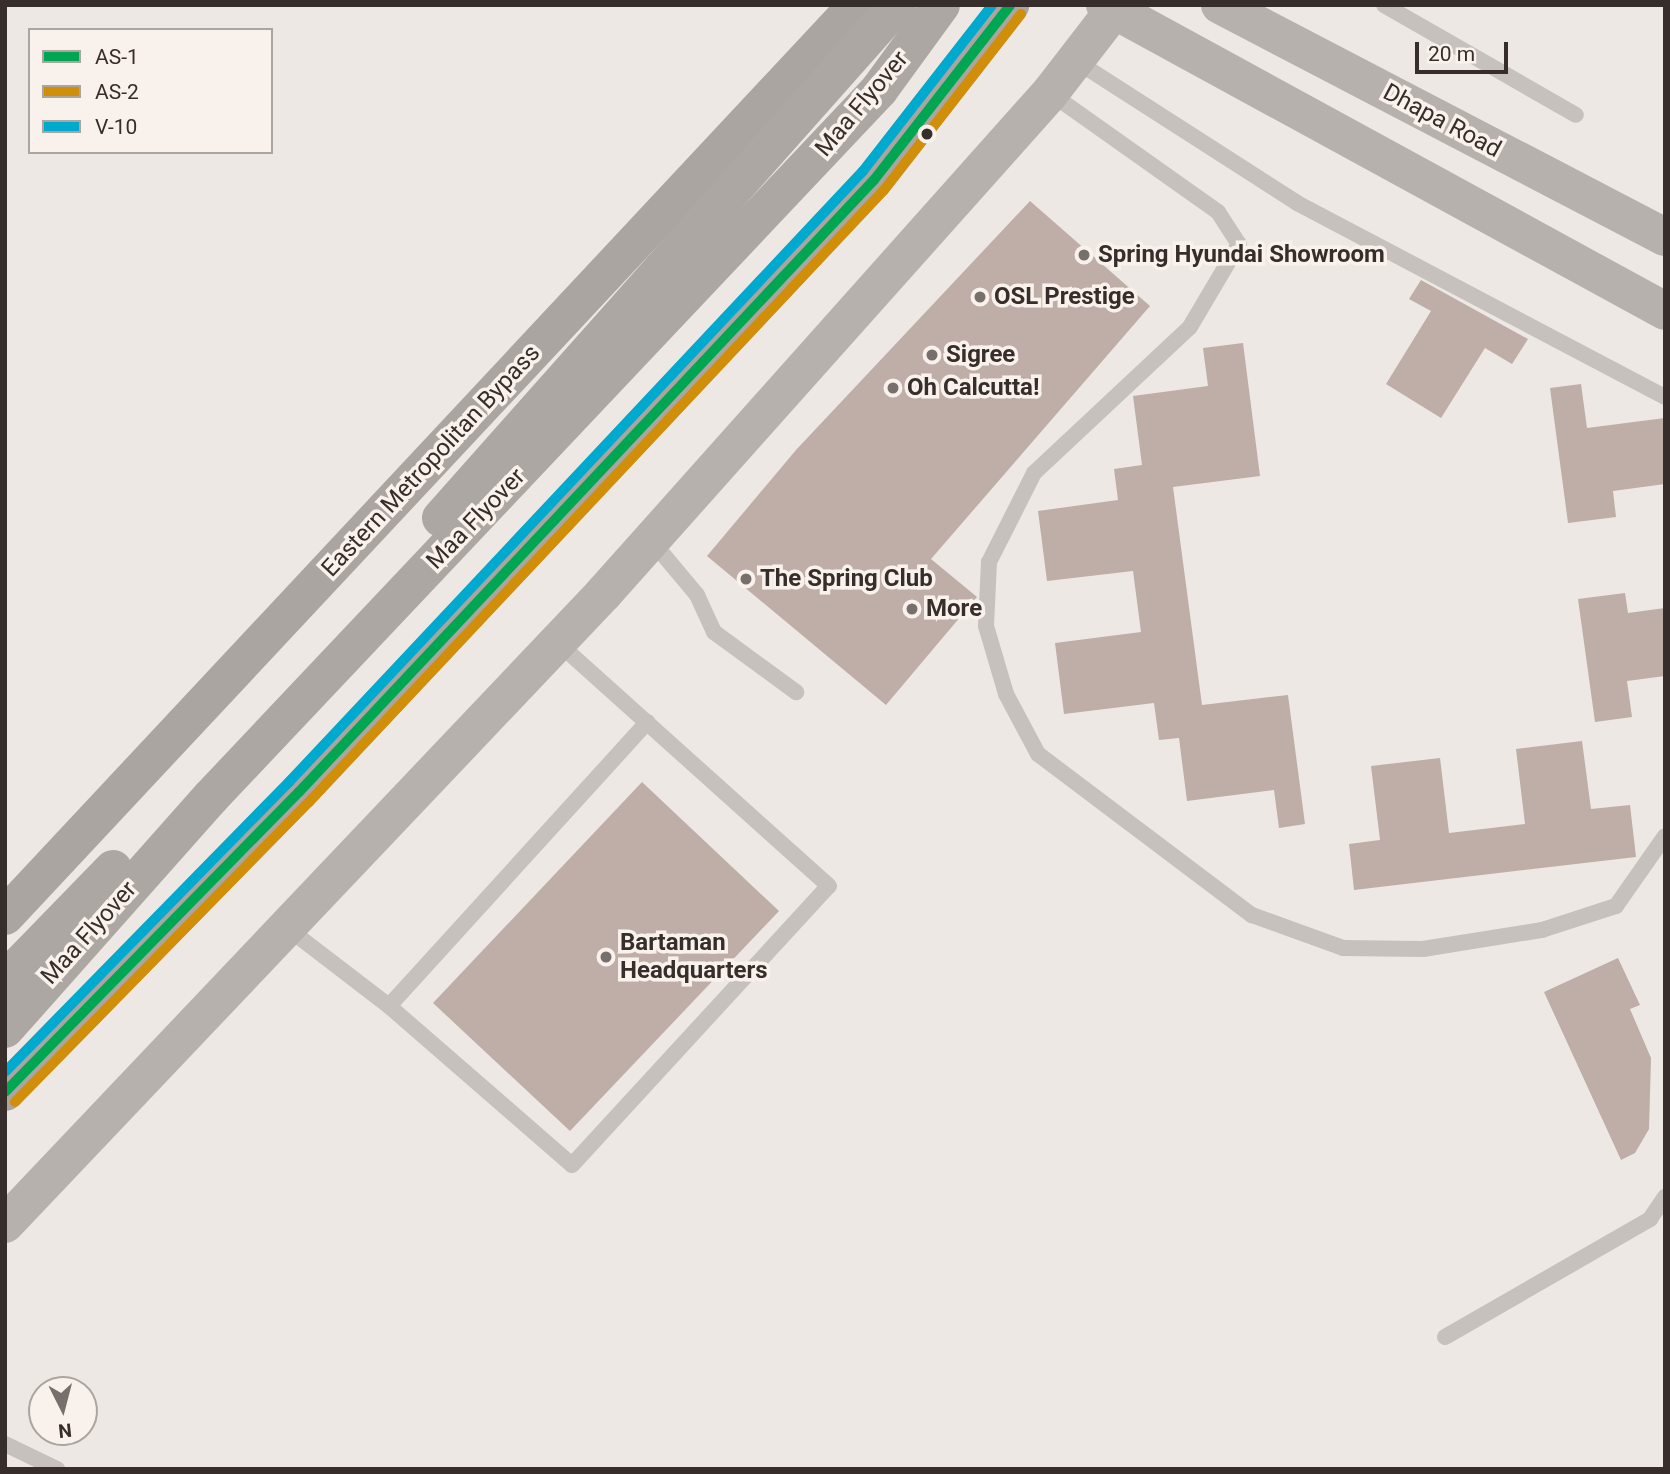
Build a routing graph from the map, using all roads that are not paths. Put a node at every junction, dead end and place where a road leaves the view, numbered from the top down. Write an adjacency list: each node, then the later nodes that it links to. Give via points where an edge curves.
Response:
1 (857, 5): 19 (main road, Eastern Metropolitan Bypass)
2 (897, 5): 21 (highway, Maa Flyover, via 612,333 194,786)
3 (941, 5): 23 (highway, Maa Flyover, via 879,90 211,797)
4 (1010, 5): 24 (main road, via 874,180 299,792)
5 (1220, 5): 11 (street, Dhapa Road)
6 (1384, 5): 10 (lane)
7 (1112, 7): 8 (street); 12 (street)
8 (1076, 61): 9 (street); 13 (lane, via 1297,203)
9 (1050, 93): 14 (street); 18 (lane, via 1218,212 1240,244 1190,327 1034,473 989,562 986,626 1006,694 1038,754 1252,915 1343,948 1436,947 1542,930 1616,906)
10 (1576, 115)
11 (1665, 237)
12 (1665, 311)
13 (1665, 397)
14 (650, 540): 15 (street); 16 (lane, via 697,595 714,632)
15 (557, 642): 17 (lane); 20 (street)
16 (796, 692)
17 (646, 723): 22 (lane); 22 (lane, via 829,886 572,1165)
18 (1665, 836)
19 (5, 916)
20 (286, 927): 22 (lane); 26 (street)
21 (5, 980)
22 (389, 1006)
23 (5, 1029)
24 (5, 1092)
25 (1665, 1197): 27 (lane, via 1650,1219)
26 (5, 1224)
27 (1445, 1337)
28 (5, 1444): 29 (lane)
29 (57, 1469)

